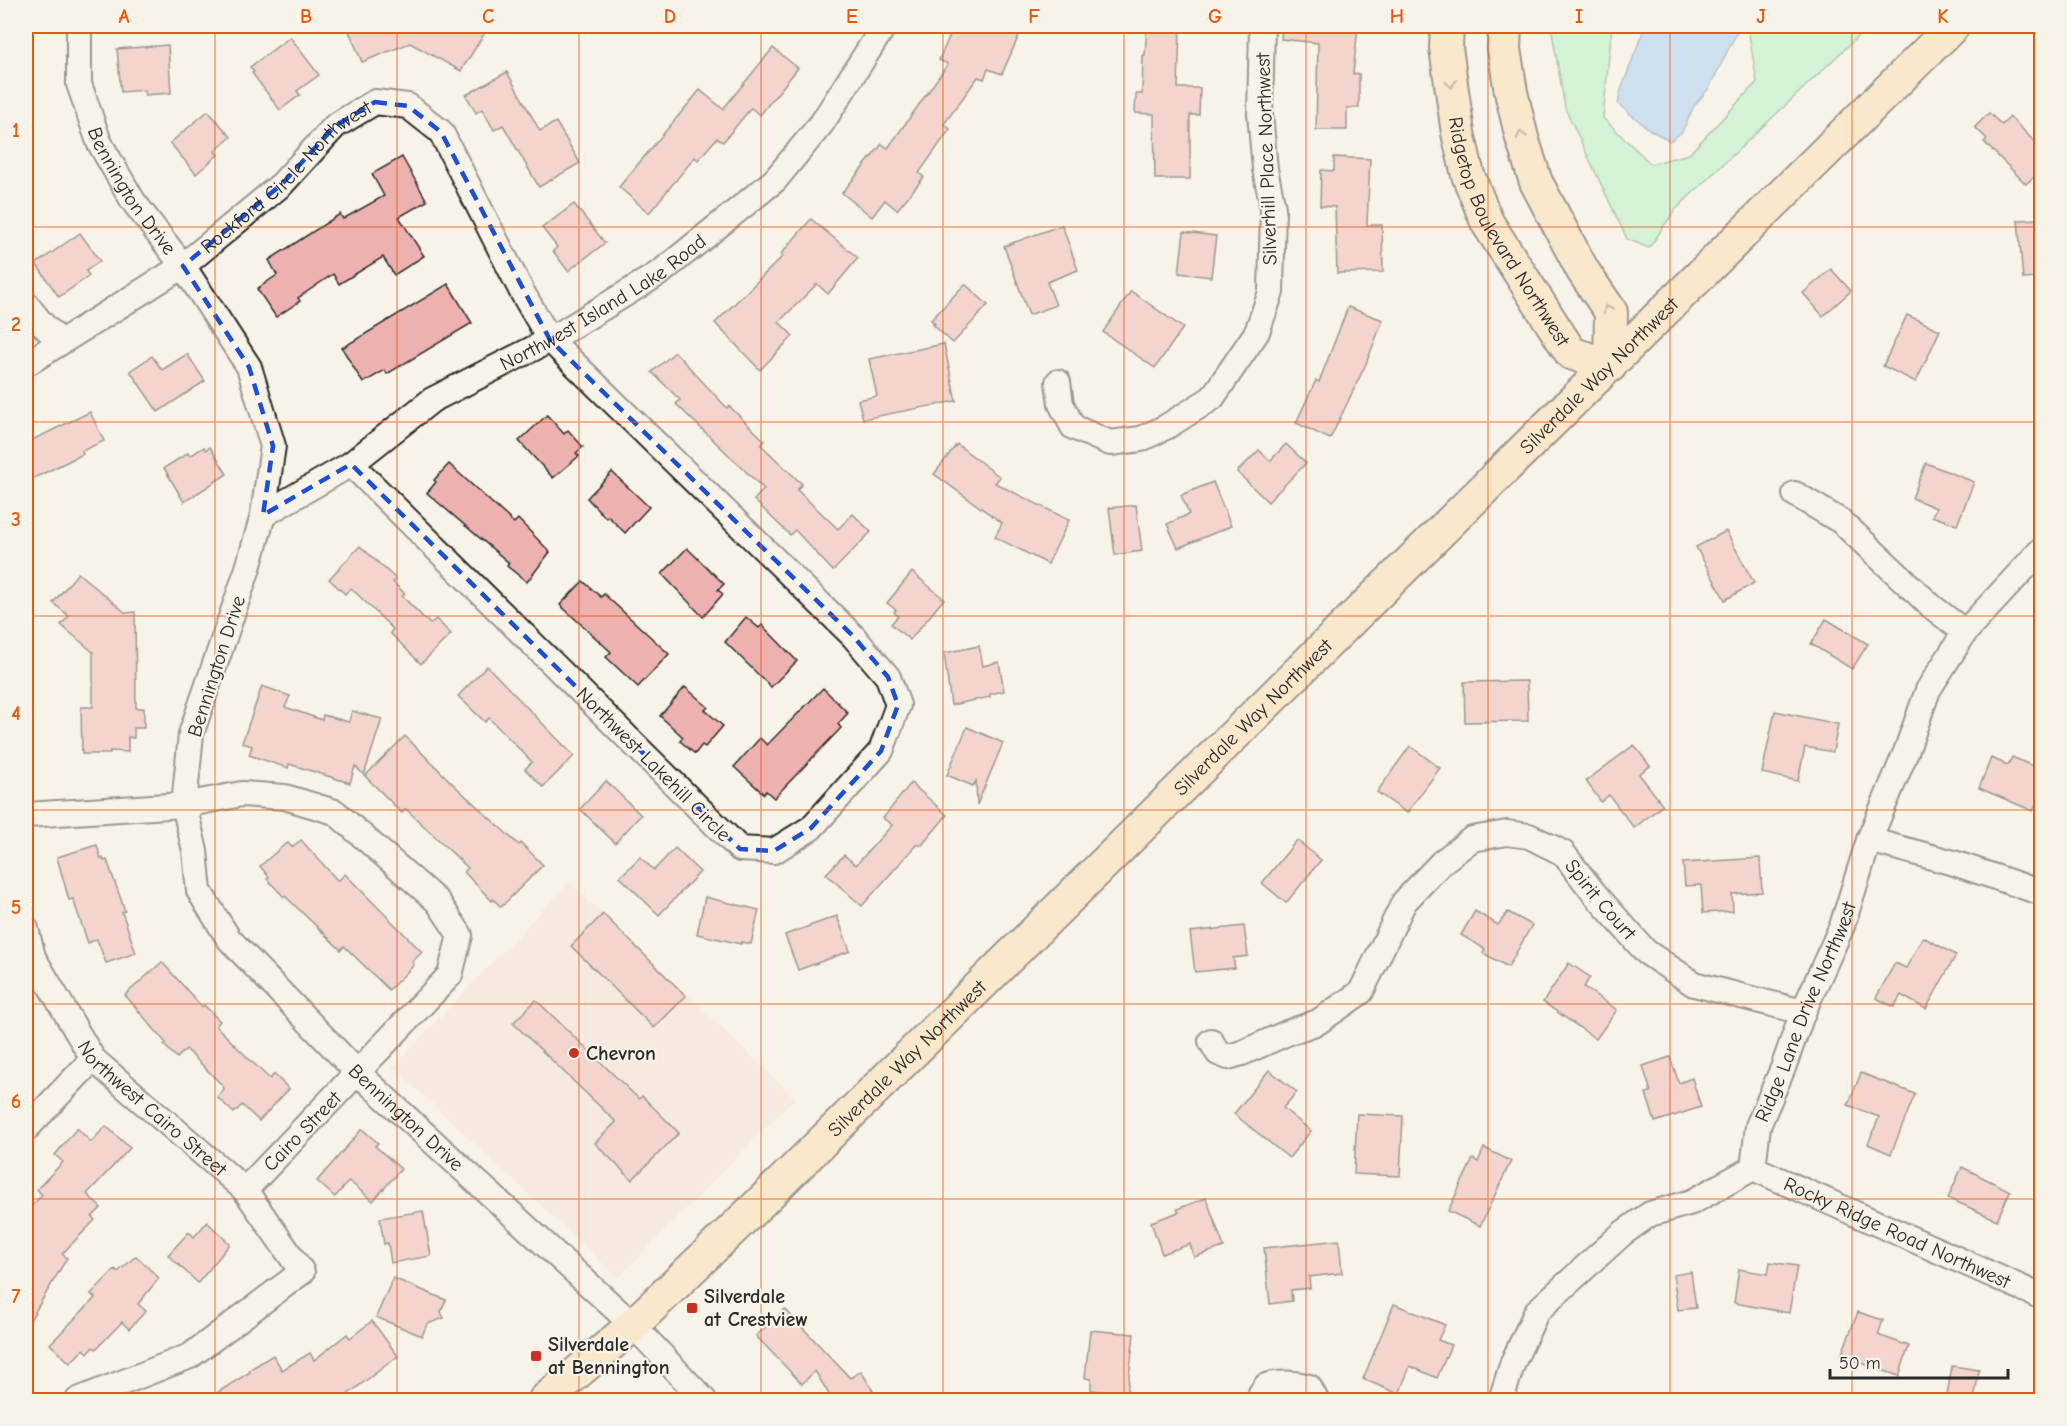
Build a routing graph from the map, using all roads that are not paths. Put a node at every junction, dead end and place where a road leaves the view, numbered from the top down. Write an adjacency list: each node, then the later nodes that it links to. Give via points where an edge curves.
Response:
1 (80, 26): 7 (street, Bennington Drive, via 79,84 99,142 133,201)
2 (1262, 26): 13 (street, Silverhill Place Northwest, via 1260,114 1273,208 1271,292 1257,332 1212,398 1141,439 1110,443 1072,427 1061,404)
3 (1447, 26): 12 (main road, Ridgetop Boulevard Northwest, one-way to 12, via 1446,48 1458,133 1468,175 1487,222 1572,353)
4 (1505, 26): 12 (main road, Ridgetop Boulevard Northwest, one-way to 4, via 1611,312 1583,271 1536,182 1511,92 1504,49)
5 (1953, 26): 12 (main road, Silverdale Way Northwest)
6 (874, 29): 9 (street, Northwest Island Lake Road, via 822,123 775,180 661,272)
7 (183, 266): 9 (street, Rockford Circle Northwest, via 282,184 335,126 375,102 408,106 441,132); 10 (street, Rockford Circle Northwest); 16 (street, Bennington Drive, via 249,367 273,446)
8 (26, 304): 10 (street)
9 (550, 340): 14 (street, Northwest Island Lake Road, via 432,400); 14 (street, Northwest Lakehill Circle, via 852,636 888,677 898,705 881,752 811,828 784,846 774,851 740,849)
10 (61, 342): 11 (street, Rockford Circle Northwest)
11 (26, 364)
12 (1610, 366): 32 (main road, Silverdale Way Northwest)
13 (1058, 382)
14 (351, 464): 16 (street, Northwest Island Lake Road)
15 (1795, 494): 18 (street, via 1842,522 1931,606)
16 (263, 515): 19 (street, Bennington Drive, via 191,734)
17 (2042, 549): 18 (street, Ridge Lane Drive Northwest)
18 (1965, 632): 21 (street, Ridge Lane Drive Northwest, via 1928,690)
19 (184, 806): 20 (street, Cairo Street); 27 (street, Bennington Drive, via 195,851 199,891 229,939); 27 (street, Cairo Street, via 242,794 285,797 335,812 438,902 460,935 450,975)
20 (26, 815)
21 (1869, 840): 22 (street); 24 (street, Ridge Lane Drive Northwest, via 1842,926)
22 (2042, 892)
23 (26, 929): 26 (street, Northwest Cairo Street, via 33,957)
24 (1803, 1012): 25 (street, Spirit Court, via 1694,984 1646,952 1563,853 1529,836 1507,833 1472,839 1442,862 1404,902 1361,992 1318,1022 1242,1053 1228,1057 1218,1053); 29 (street, Ridge Lane Drive Northwest, via 1758,1126)
25 (1211, 1041)
26 (93, 1059): 28 (street); 30 (street, Northwest Cairo Street)
27 (358, 1073): 30 (street, Cairo Street); 32 (street, Bennington Drive)
28 (26, 1129)
29 (1753, 1168): 31 (street, Rocky Ridge Road Northwest); 38 (street, via 1692,1202 1650,1214 1623,1233 1537,1311 1513,1362)
30 (245, 1190): 33 (street, Northwest Cairo Street, via 302,1272 190,1356)
31 (2042, 1297)
32 (633, 1325): 34 (main road, Silverdale Way Northwest); 35 (street, Bennington Drive)
33 (78, 1401)
34 (545, 1401)
35 (704, 1401)
36 (1261, 1401): 37 (street, via 1266,1386 1301,1384 1309,1387)
37 (1316, 1401)
38 (1502, 1401)

